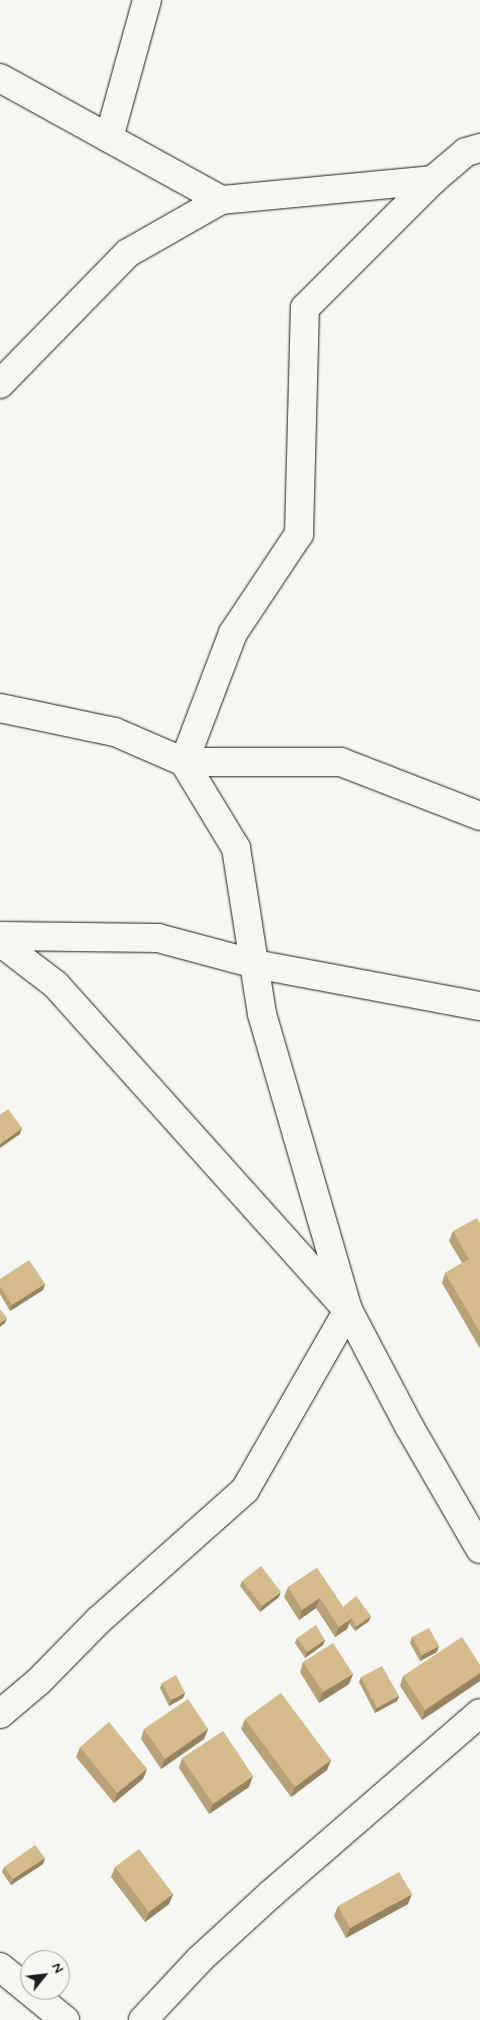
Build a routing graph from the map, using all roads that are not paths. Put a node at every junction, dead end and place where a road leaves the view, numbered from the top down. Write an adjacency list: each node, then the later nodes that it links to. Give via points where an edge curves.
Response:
1 (148, 0): 3 (street)
2 (0, 78): 3 (street)
3 (109, 138): 6 (street)
4 (480, 148): 5 (street, via 466,152)
5 (433, 180): 6 (street); 9 (street, via 304,308 299,534 233,633)
6 (221, 200): 7 (street, via 128,253)
7 (0, 384)
8 (0, 708): 9 (street, via 115,732)
9 (184, 762): 10 (street, via 341,762); 13 (street, via 236,848)
10 (480, 816)
11 (0, 936): 13 (street, via 158,938)
12 (0, 942): 15 (street, via 56,985)
13 (254, 964): 14 (street); 15 (street, via 262,1014)
14 (480, 1006)
15 (348, 1310): 16 (street); 18 (street, via 245,1490)
16 (480, 1549)
17 (480, 1713): 21 (street, via 271,1894 200,1960)
18 (0, 1714)
19 (0, 1967): 20 (street)
20 (64, 2020)
21 (143, 2020)

